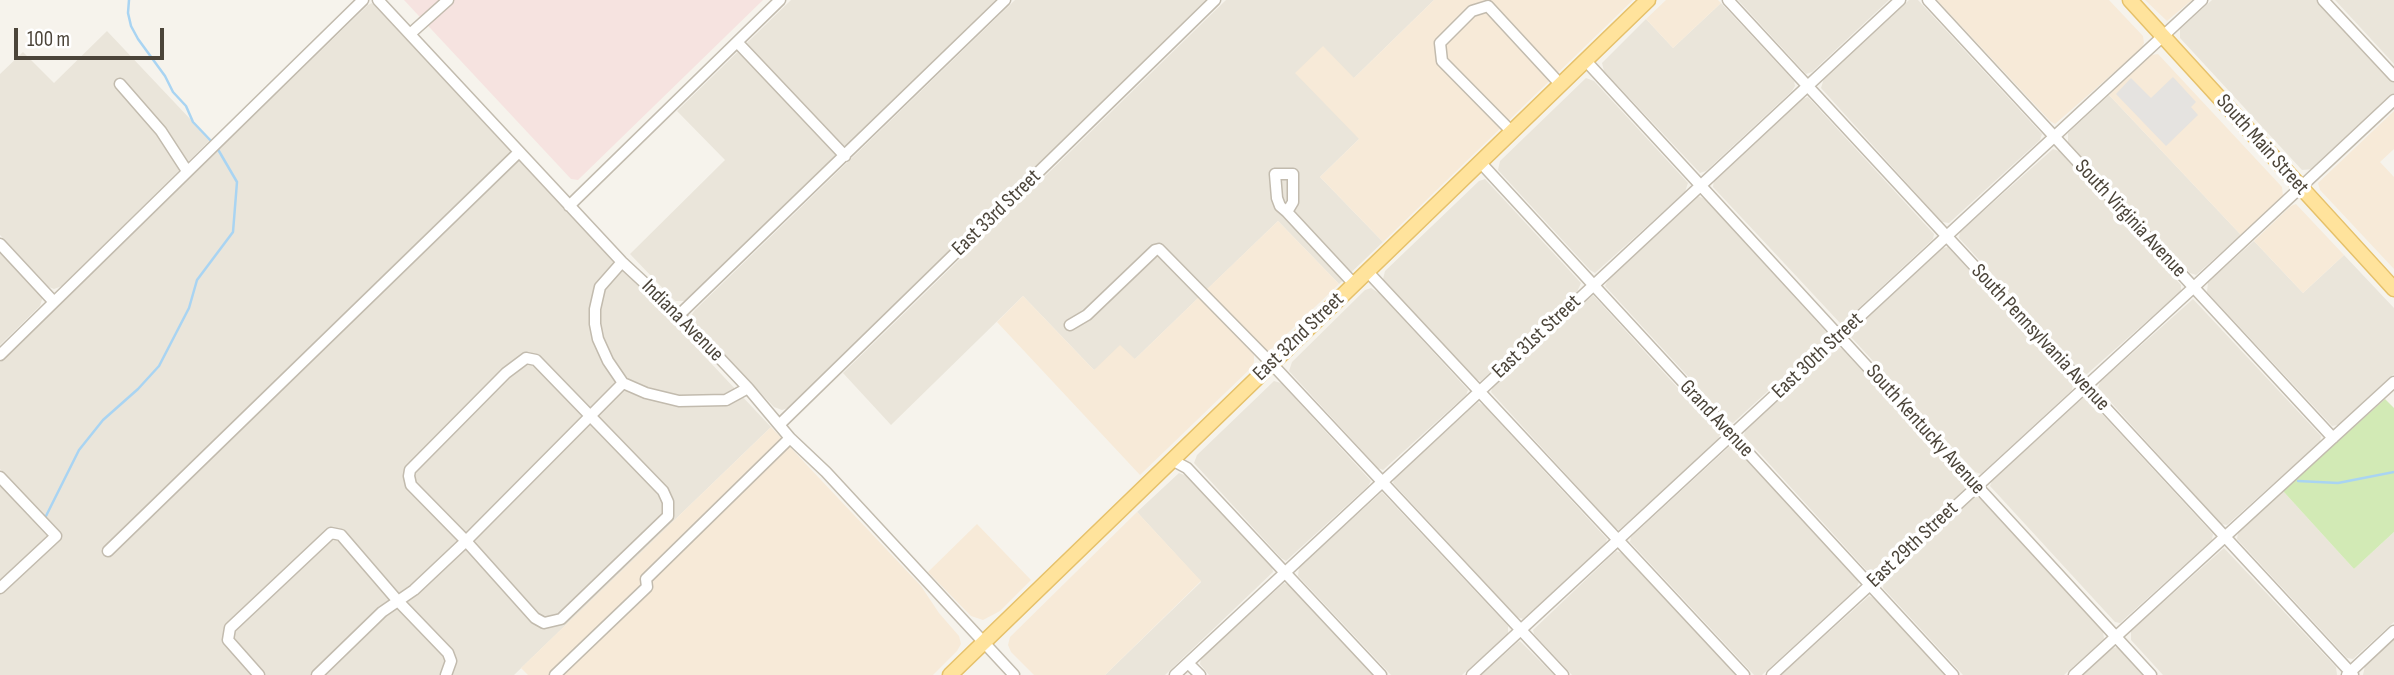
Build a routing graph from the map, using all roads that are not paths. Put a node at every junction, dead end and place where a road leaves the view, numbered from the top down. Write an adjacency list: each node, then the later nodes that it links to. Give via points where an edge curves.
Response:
1 (363, 0): 28 (street)
2 (378, 0): 14 (street, Indiana Avenue)
3 (448, 0): 14 (street)
4 (780, 0): 16 (street)
5 (1005, 0): 26 (street)
6 (1215, 0): 53 (street, East 33rd Street)
7 (1648, 0): 17 (main road, East 32nd Street)
8 (1728, 0): 21 (street, South Pennsylvania Avenue)
9 (1900, 0): 21 (street, East 31st Street)
10 (1928, 0): 24 (street, South Virginia Avenue)
11 (2130, 0): 15 (main road, South Main Street)
12 (2202, 0): 15 (street, East 30th Street)
13 (2323, 0): 18 (street)
14 (410, 34): 25 (street, Indiana Avenue)
15 (2163, 37): 24 (street, East 30th Street); 30 (main road, South Main Street)
16 (737, 42): 26 (street); 31 (street)
17 (1586, 61): 20 (main road, East 32nd Street); 29 (street, South Kentucky Avenue)
18 (2394, 76)
19 (120, 83): 28 (street, via 161,131)
20 (1561, 85): 23 (main road, East 32nd Street); 23 (street, via 1488,6 1472,11 1440,43 1442,61)
21 (1808, 86): 29 (street, East 31st Street); 33 (street, South Pennsylvania Avenue)
22 (2394, 100): 30 (street, East 29th Street)
23 (1512, 132): 27 (main road, East 32nd Street)
24 (2054, 138): 33 (street, East 30th Street); 39 (street, South Virginia Avenue)
25 (519, 152): 31 (street, Indiana Avenue); 64 (street)
26 (845, 156): 42 (street)
27 (1480, 162): 36 (main road, East 32nd Street); 38 (street, Grand Avenue)
28 (187, 171): 41 (street)
29 (1700, 186): 38 (street, East 31st Street); 44 (street, South Kentucky Avenue)
30 (2301, 187): 39 (street, East 29th Street); 40 (main road, South Main Street)
31 (569, 206): 35 (street, Indiana Avenue)
32 (1287, 212): 37 (street)
33 (1947, 237): 44 (street, East 30th Street); 49 (street, South Pennsylvania Avenue)
34 (0, 244): 41 (street)
35 (622, 262): 42 (street, Indiana Avenue); 48 (street, via 600,287 595,324 603,350)
36 (1367, 271): 37 (main road, East 32nd Street); 51 (street)
37 (1354, 284): 46 (main road, East 32nd Street)
38 (1593, 286): 51 (street, East 31st Street); 54 (street, Grand Avenue)
39 (2194, 288): 49 (street, East 29th Street); 56 (street, South Virginia Avenue)
40 (2394, 289)
41 (54, 302): 45 (street)
42 (679, 316): 50 (street, Indiana Avenue)
43 (1070, 326): 46 (street, via 1159,249)
44 (1839, 335): 54 (street, East 30th Street); 60 (street, South Kentucky Avenue)
45 (0, 355)
46 (1271, 363): 57 (main road, East 32nd Street); 59 (street)
47 (2394, 382): 56 (street)
48 (623, 383): 50 (street, via 679,401 726,400); 52 (street)
49 (2085, 387): 60 (street, East 29th Street); 61 (street, South Pennsylvania Avenue)
50 (748, 388): 53 (street, Indiana Avenue)
51 (1479, 391): 59 (street, East 31st Street); 62 (street)
52 (591, 416): 63 (street); 63 (street, via 536,360 526,358 496,383 410,470 411,485); 63 (street, via 663,491 668,516 561,619 544,623)
53 (779, 425): 55 (street, Indiana Avenue)
54 (1731, 436): 62 (street, East 30th Street); 66 (street, Grand Avenue)
55 (790, 438): 72 (street, Indiana Avenue); 78 (street)
56 (2333, 438): 61 (street)
57 (1172, 460): 65 (street, via 1187,468); 72 (main road, East 32nd Street)
58 (0, 477): 67 (street, via 56,537)
59 (1382, 481): 65 (street, East 31st Street); 69 (street)
60 (1977, 487): 66 (street, East 29th Street); 71 (street, South Kentucky Avenue)
61 (2225, 537): 71 (street); 74 (street, South Pennsylvania Avenue)
62 (1618, 540): 69 (street, East 30th Street); 86 (street)
63 (466, 541): 68 (street)
64 (108, 551)
65 (1285, 572): 73 (street, East 31st Street); 83 (street)
66 (1870, 585): 87 (street, East 29th Street); 88 (street, Grand Avenue)
67 (0, 588)
68 (397, 600): 75 (street, via 341,535 331,533 230,628 228,640); 76 (street); 77 (street, via 448,653 451,661)
69 (1521, 630): 84 (street, East 30th Street); 85 (street)
70 (2394, 631): 74 (street)
71 (2116, 637): 89 (street); 90 (street, South Kentucky Avenue)
72 (983, 643): 79 (main road, East 32nd Street); 80 (street, Indiana Avenue)
73 (1188, 663): 81 (street, East 31st Street); 82 (street)
74 (2350, 674)
75 (259, 675)
76 (317, 675)
77 (446, 675)
78 (555, 675)
79 (950, 675)
80 (1014, 675)
81 (1175, 675)
82 (1200, 675)
83 (1381, 675)
84 (1472, 675)
85 (1563, 675)
86 (1744, 675)
87 (1772, 675)
88 (1953, 675)
89 (2074, 675)
90 (2151, 675)

